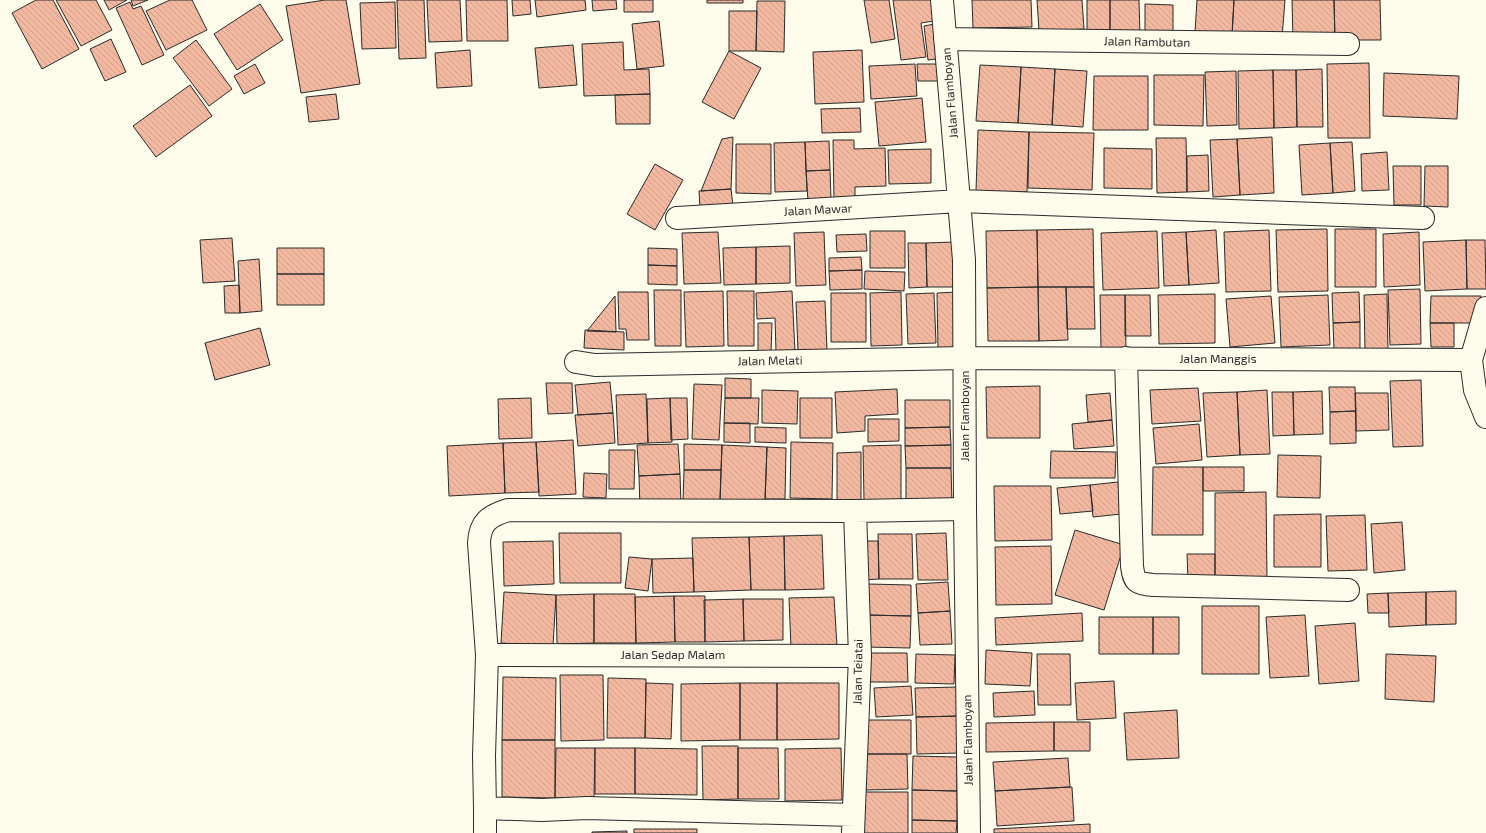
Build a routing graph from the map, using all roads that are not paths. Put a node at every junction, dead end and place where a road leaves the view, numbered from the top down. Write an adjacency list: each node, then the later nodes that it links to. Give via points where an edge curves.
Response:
1 (942, 0): 2 (street, Jalan Flamboyan)
2 (945, 39): 3 (street, Jalan Rambutan); 4 (street, Jalan Flamboyan)
3 (1348, 44)
4 (960, 201): 5 (street, Jalan Mawar); 6 (street, Jalan Mawar); 8 (street, Jalan Flamboyan, via 964,260)
5 (677, 218)
6 (1423, 218)
7 (1486, 308): 10 (street)
8 (965, 358): 9 (street, Jalan Manggis); 11 (street, Jalan Melati, via 595,366); 13 (street, Jalan Flamboyan)
9 (1126, 358): 10 (street, Jalan Manggis); 15 (street, via 1132,566 1136,581 1153,585)
10 (1471, 360): 12 (street, via 1475,390)
11 (576, 362)
12 (1486, 417)
13 (965, 509): 14 (street); 21 (street, Jalan Flamboyan)
14 (855, 511): 16 (street, via 508,510 496,514 479,532); 17 (street, Jalan Teiatai)
15 (1348, 590)
16 (487, 655): 17 (street, Jalan Sedap Malam); 18 (street)
17 (860, 656): 19 (street, Jalan Teiatai)
18 (485, 808): 19 (street, via 588,808); 20 (street)
19 (853, 824)
20 (485, 833)
21 (969, 833)

